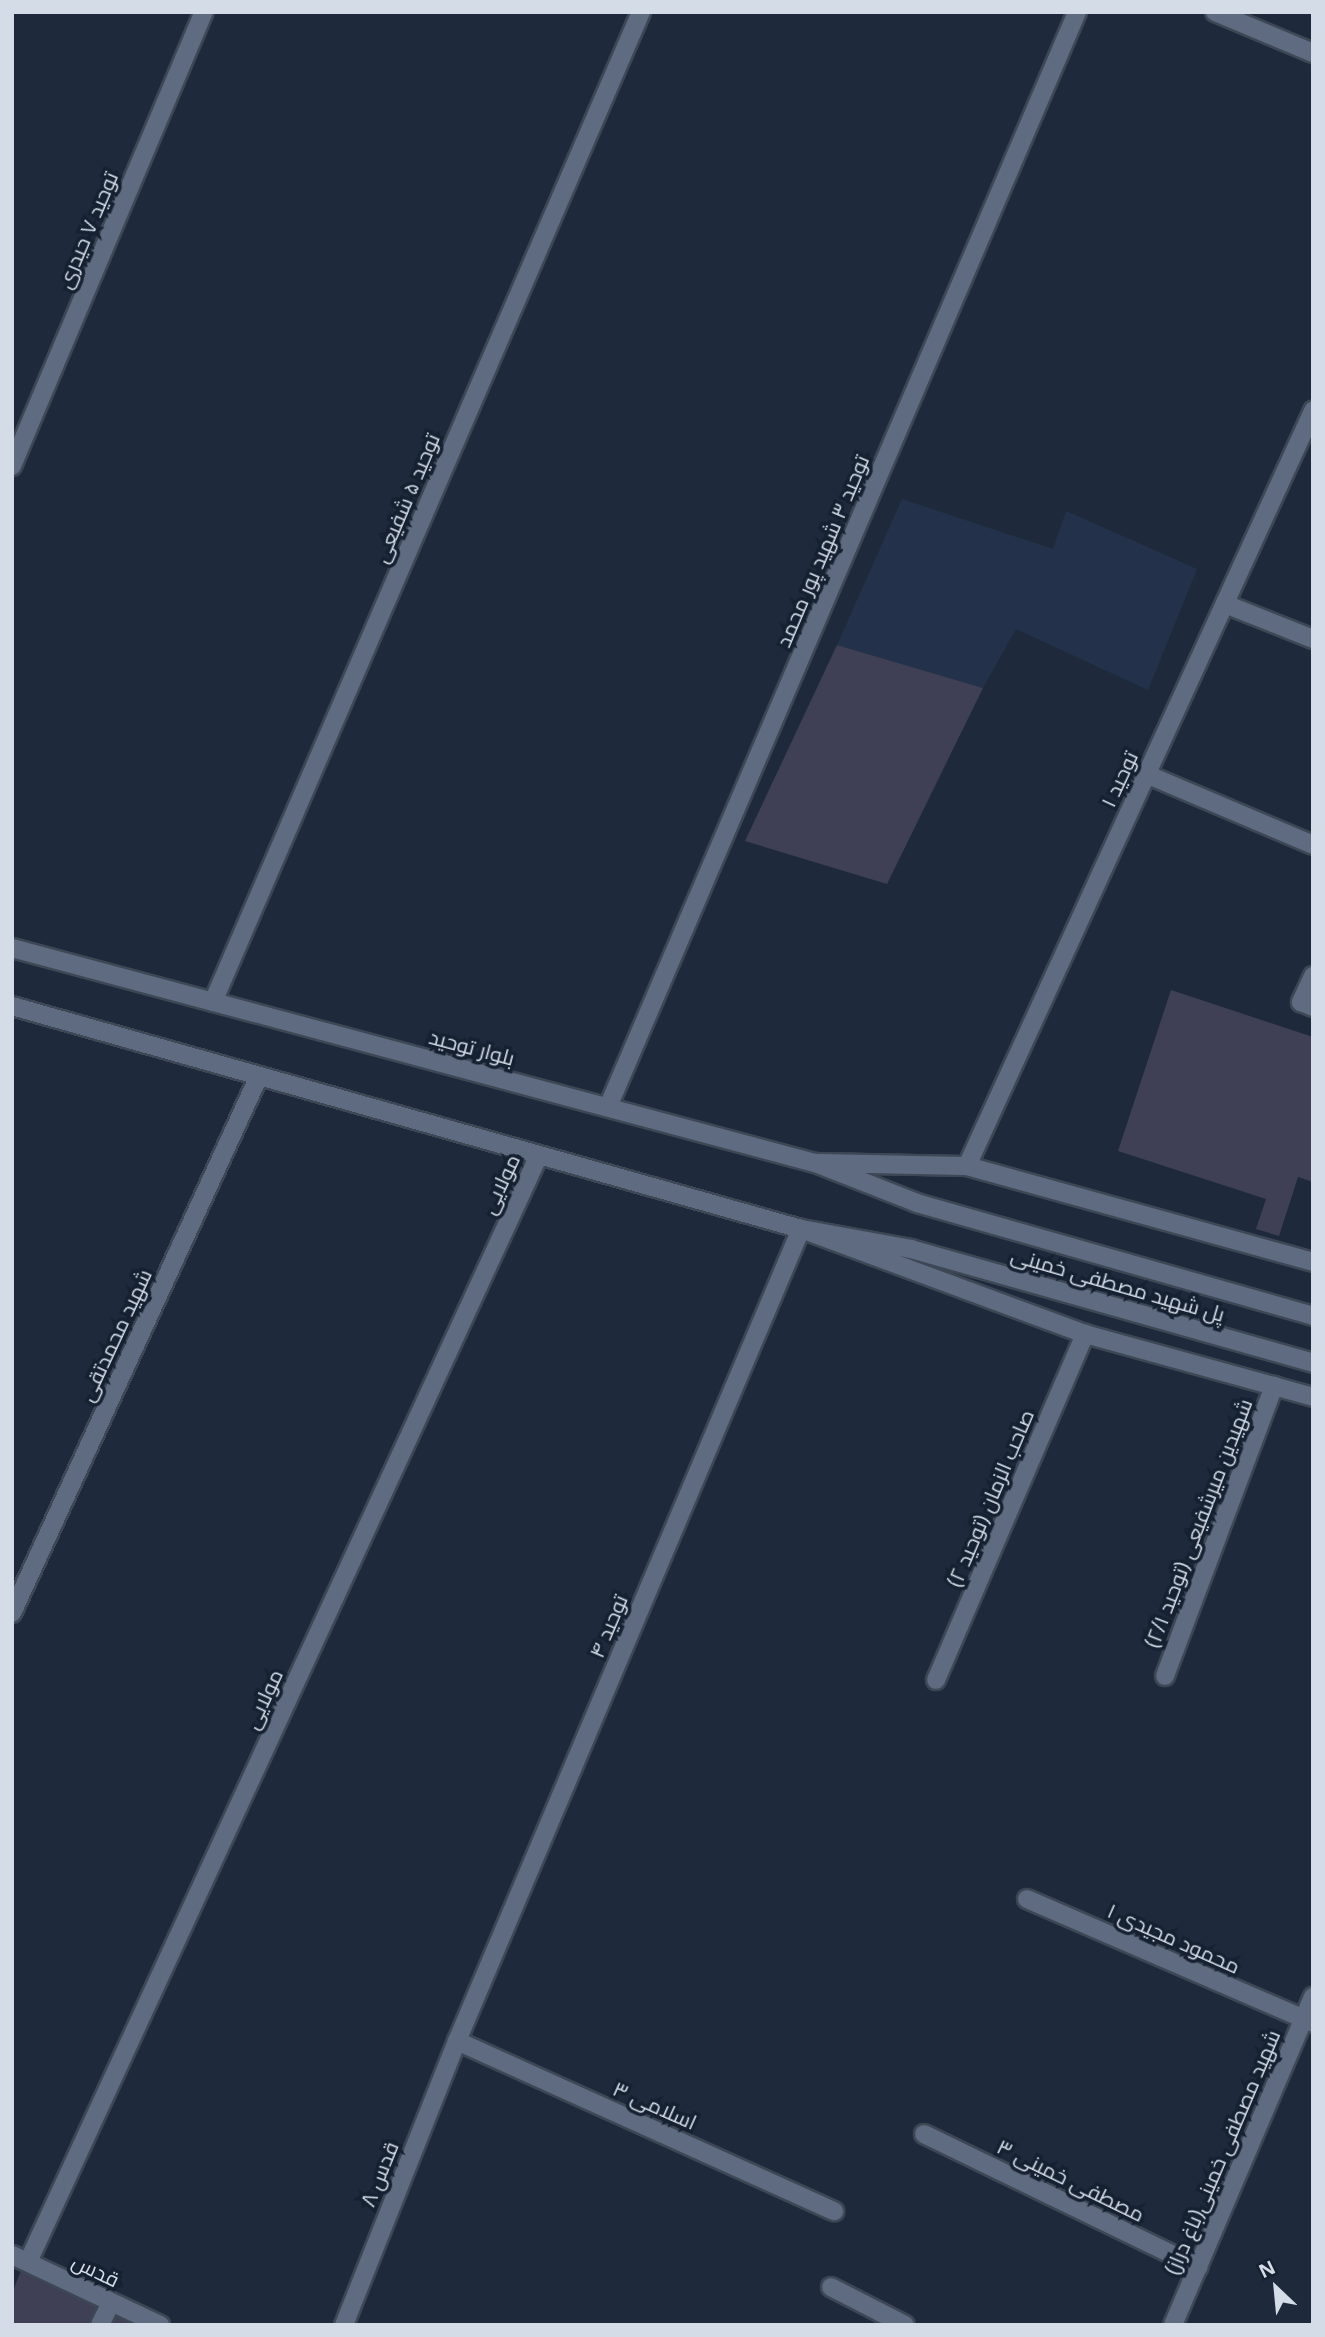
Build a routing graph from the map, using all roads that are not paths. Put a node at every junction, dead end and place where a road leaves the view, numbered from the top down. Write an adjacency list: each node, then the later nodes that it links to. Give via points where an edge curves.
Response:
1 (204, 12): 8 (street, توحید ۷ حیدری)
2 (641, 12): 15 (street, توحید ۵ شفیعی)
3 (1077, 12): 19 (street, توحید ۳ شهيد پور محمد)
4 (1215, 12): 5 (street)
5 (1313, 53)
6 (1313, 411): 7 (street, توحید ۱)
7 (1305, 446): 9 (street, توحید ۱)
8 (12, 467)
9 (1225, 604): 10 (street); 11 (street, توحید ۱)
10 (1313, 639)
11 (1146, 774): 12 (street); 22 (street, توحید ۱)
12 (1313, 845)
13 (12, 948): 15 (street, بلوار توحید)
14 (1313, 976): 16 (street)
15 (213, 1002): 19 (street, بلوار توحید)
16 (1307, 1004)
17 (12, 1006): 18 (street)
18 (259, 1076): 20 (street); 31 (street, شهید محمدتقی)
19 (608, 1107): 21 (street, بلوار توحید)
20 (539, 1155): 24 (street); 40 (street, مولایی)
21 (815, 1163): 22 (street); 23 (street, بلوار توحید)
22 (967, 1166): 25 (street)
23 (917, 1203): 26 (street, پل شهید مصطفی خمینی)
24 (801, 1229): 27 (street); 28 (street, پل شهید مصطفی خمینی, via 911,1249); 37 (street, توحید ۴)
25 (1313, 1262)
26 (1313, 1317)
27 (1085, 1334): 29 (street); 33 (street, صاحب الزمان (توحید ۲))
28 (1313, 1363)
29 (1274, 1386): 30 (street); 32 (street, شهیدین میرشفیعی (توحید ۲/۱))
30 (1313, 1397)
31 (12, 1613)
32 (1165, 1676)
33 (936, 1680)
34 (1027, 1899): 36 (street, ۱ محمود مجیدی)
35 (1313, 1997): 36 (street, شهید مصطفی خمینی(باغ دراز))
36 (1308, 2021): 41 (street, شهید مصطفی خمینی(باغ دراز))
37 (457, 2041): 39 (street, ۳ اسلامی); 46 (street, قدس ۸)
38 (924, 2134): 41 (street, مصطفی خمینی ۳)
39 (834, 2211)
40 (20, 2259): 43 (street, قدس)
41 (1198, 2267): 48 (street, شهید مصطفی خمینی(باغ دراز))
42 (831, 2287): 47 (street)
43 (111, 2302): 44 (street); 45 (street, قدس)
44 (100, 2325)
45 (160, 2325)
46 (344, 2325)
47 (905, 2325)
48 (1173, 2325)

